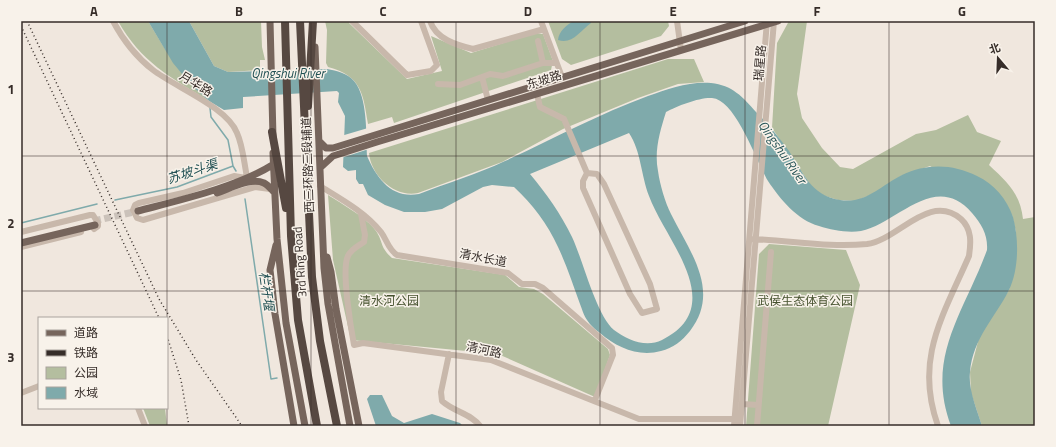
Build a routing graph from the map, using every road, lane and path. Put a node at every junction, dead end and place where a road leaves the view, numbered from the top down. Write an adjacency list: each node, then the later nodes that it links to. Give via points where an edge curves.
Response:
1 (113, 21): 35 (street, 月华路, via 139,58 225,116 237,132)
2 (270, 21): 27 (main road)
3 (284, 21): 40 (highway, 3rd Ring Road)
4 (300, 21): 19 (highway)
5 (313, 21): 19 (highway)
6 (352, 21): 7 (street, via 407,75 431,71 438,65)
7 (421, 21)
8 (430, 21): 13 (street, via 438,35 473,49)
9 (541, 21): 13 (street)
10 (677, 21): 15 (street)
11 (746, 21): 15 (main road, 东坡路)
12 (772, 22): 16 (main road, 东坡路); 26 (street, 瑞星路)
13 (544, 29): 18 (street)
14 (538, 41): 17 (street)
15 (680, 41): 16 (street); 21 (main road, 东坡路)
16 (681, 50): 23 (main road, 东坡路)
17 (543, 63): 18 (street); 20 (street, via 503,76 490,74)
18 (556, 63): 21 (street)
19 (309, 66): 24 (highway, 3rd Ring Road); 24 (main road, 西三环路三段辅道)
20 (482, 77): 22 (street, via 460,85); 25 (street)
21 (562, 77): 25 (main road, 东坡路)
22 (438, 84)
23 (537, 94): 28 (main road, 东坡路); 34 (street, via 540,107 564,119)
24 (310, 95): 29 (main road, 西三环路三段辅道); 61 (highway, 3rd Ring Road, via 306,134 312,277 317,320)
25 (488, 100): 28 (main road, 东坡路)
26 (764, 107): 43 (street, via 756,168); 43 (street, via 762,173)
27 (272, 132): 32 (main road); 40 (highway)
28 (376, 138): 30 (main road, 东坡路); 31 (main road, 东坡路)
29 (319, 141): 30 (main road, via 326,148); 33 (main road, 西三环路三段辅道)
30 (333, 148): 31 (main road)
31 (337, 155): 33 (main road, 东坡路, via 326,160)
32 (274, 164): 35 (main road); 37 (main road)
33 (321, 166): 36 (main road, 西三环路三段辅道)
34 (587, 173): 34 (street, via 597,174 604,184 650,284 657,309 642,313 630,294 583,188 582,181)
35 (247, 177): 37 (main road, via 139,213 184,204 248,183 264,183); 37 (street, via 234,176 183,193 139,203 133,210 137,218 143,220 255,187 261,186)
36 (320, 186): 38 (street, 清水长道); 45 (main road, 西三环路三段辅道)
37 (272, 190): 42 (main road)
38 (361, 214): 48 (street, 清河路, via 364,242 352,249 347,257 346,275 354,345 363,343); 51 (street, 清水长道, via 381,232 390,250 397,255 508,272 522,284 535,284 542,288 612,348 613,355)
39 (21, 232): 46 (street, via 90,214 98,223 95,228)
40 (291, 236): 60 (highway, 3rd Ring Road, via 298,323)
41 (21, 238): 44 (main road, via 95,223)
42 (277, 239): 58 (main road, via 270,270); 59 (main road, via 286,322)
43 (753, 239): 52 (street); 55 (street); 69 (street, via 848,246 869,244 887,238 923,215 934,212 947,212 966,223 971,243 969,256 930,350 929,396)
44 (21, 243)
45 (323, 245): 62 (main road, 西三环路三段辅道, via 328,304); 63 (main road, via 331,272)
46 (21, 247)
47 (771, 252): 53 (street)
48 (449, 354): 51 (street, 清河路, via 491,360); 64 (street, via 441,392 442,401 450,409 476,419)
49 (38, 386): 50 (street)
50 (21, 393)
51 (595, 400): 56 (street, 清河路, via 639,419)
52 (742, 404): 53 (street); 55 (street)
53 (758, 405): 68 (street)
54 (138, 409): 57 (street)
55 (738, 418): 56 (street, 清河路); 66 (street); 67 (street)
56 (683, 419): 65 (street)
57 (145, 426)
58 (294, 426)
59 (305, 426)
60 (317, 426)
61 (337, 426)
62 (350, 426)
63 (359, 426)
64 (480, 426)
65 (682, 426)
66 (734, 426)
67 (740, 426)
68 (756, 426)
69 (938, 426)

